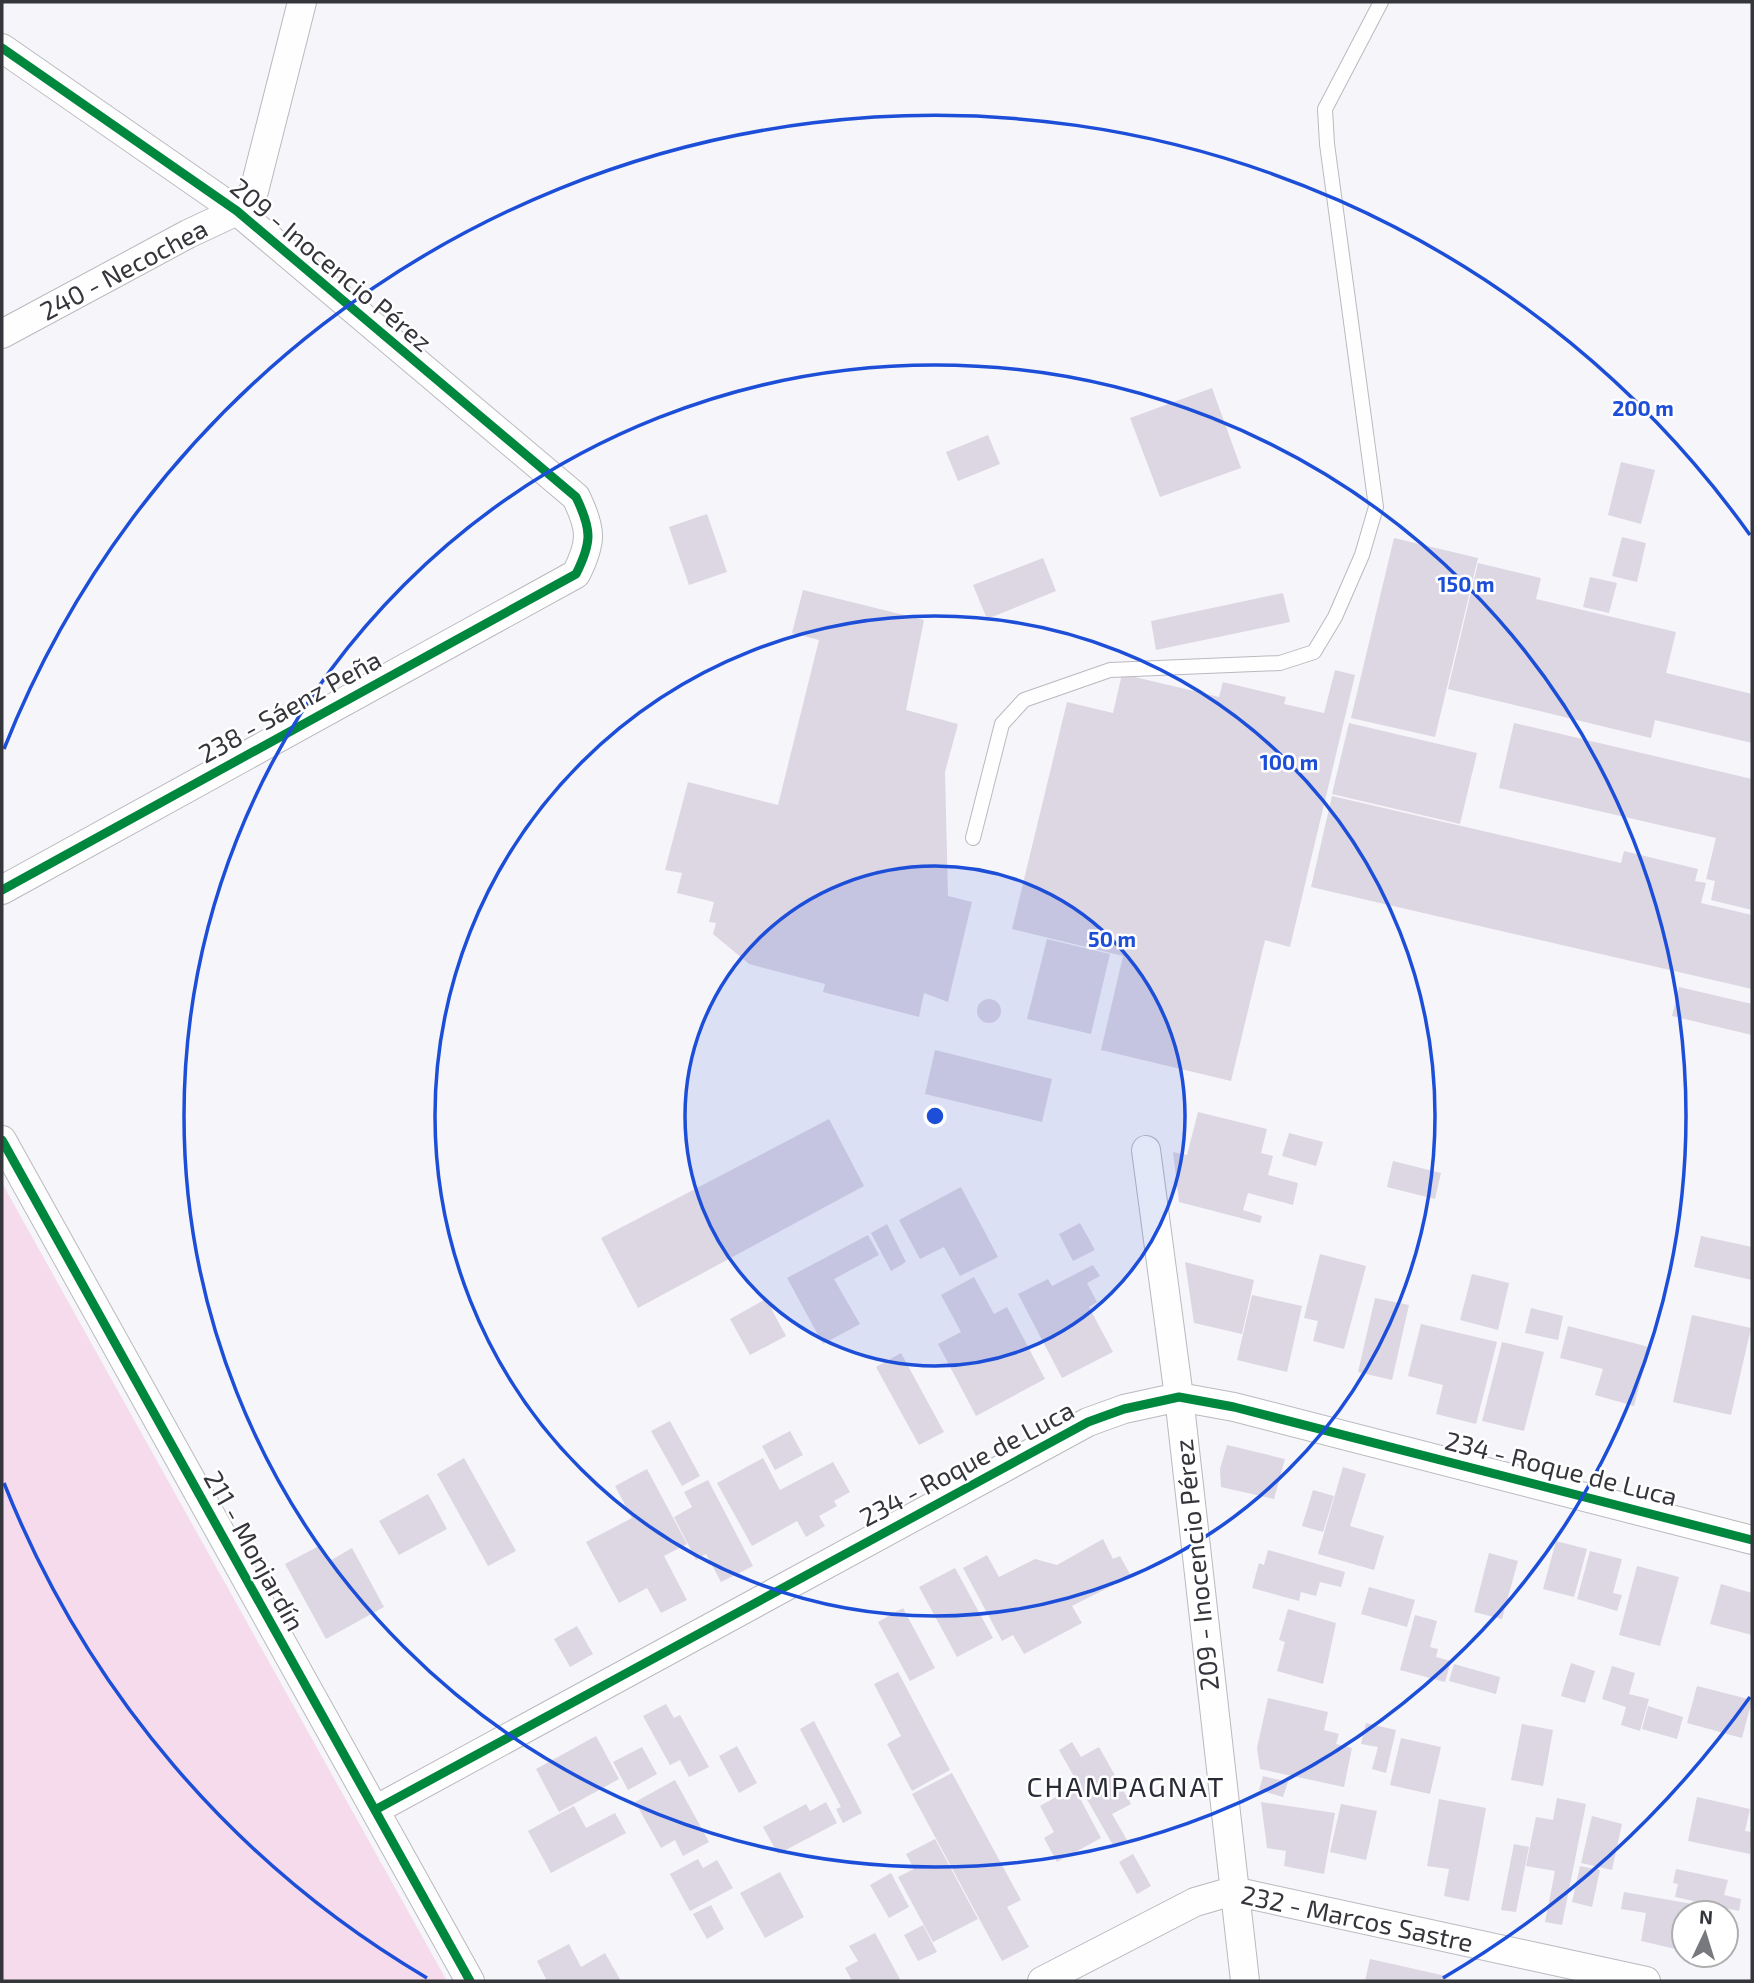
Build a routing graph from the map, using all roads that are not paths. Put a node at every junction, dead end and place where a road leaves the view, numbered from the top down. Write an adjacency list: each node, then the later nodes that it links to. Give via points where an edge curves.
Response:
1 (302, 2): 4 (street, 240 - Necochea, via 254,191)
2 (1381, 2): 7 (lane, via 1325,109 1376,507 1362,555 1335,617 1314,652 1280,663 1110,670 1024,700 1002,724)
3 (2, 48): 4 (street, 209 - Inocencio Pérez)
4 (237, 211): 5 (street, 240 - Necochea); 6 (street, 209 - Inocencio Pérez, via 576,497 589,523)
5 (2, 334)
6 (587, 550): 8 (street, 238 - Sáenz Peña, via 576,574)
7 (973, 838)
8 (2, 890)
9 (2, 1140): 13 (street, 211 - Monjardín)
10 (1146, 1150): 11 (street, 209 - Inocencio Pérez)
11 (1179, 1397): 12 (street, 234 - Roque de Luca, via 1234,1407); 13 (street, 234 - Roque de Luca, via 1088,1422); 14 (street, 209 - Inocencio Pérez)
12 (1752, 1540)
13 (375, 1810): 15 (street, 211 - Monjardín)
14 (1233, 1891): 16 (street, 232 - Marcos Sastre, via 1195,1902); 17 (street, 209 - Inocencio Pérez); 18 (street, 232 - Marcos Sastre)
15 (470, 1981)
16 (1042, 1981)
17 (1245, 1981)
18 (1646, 1981)

